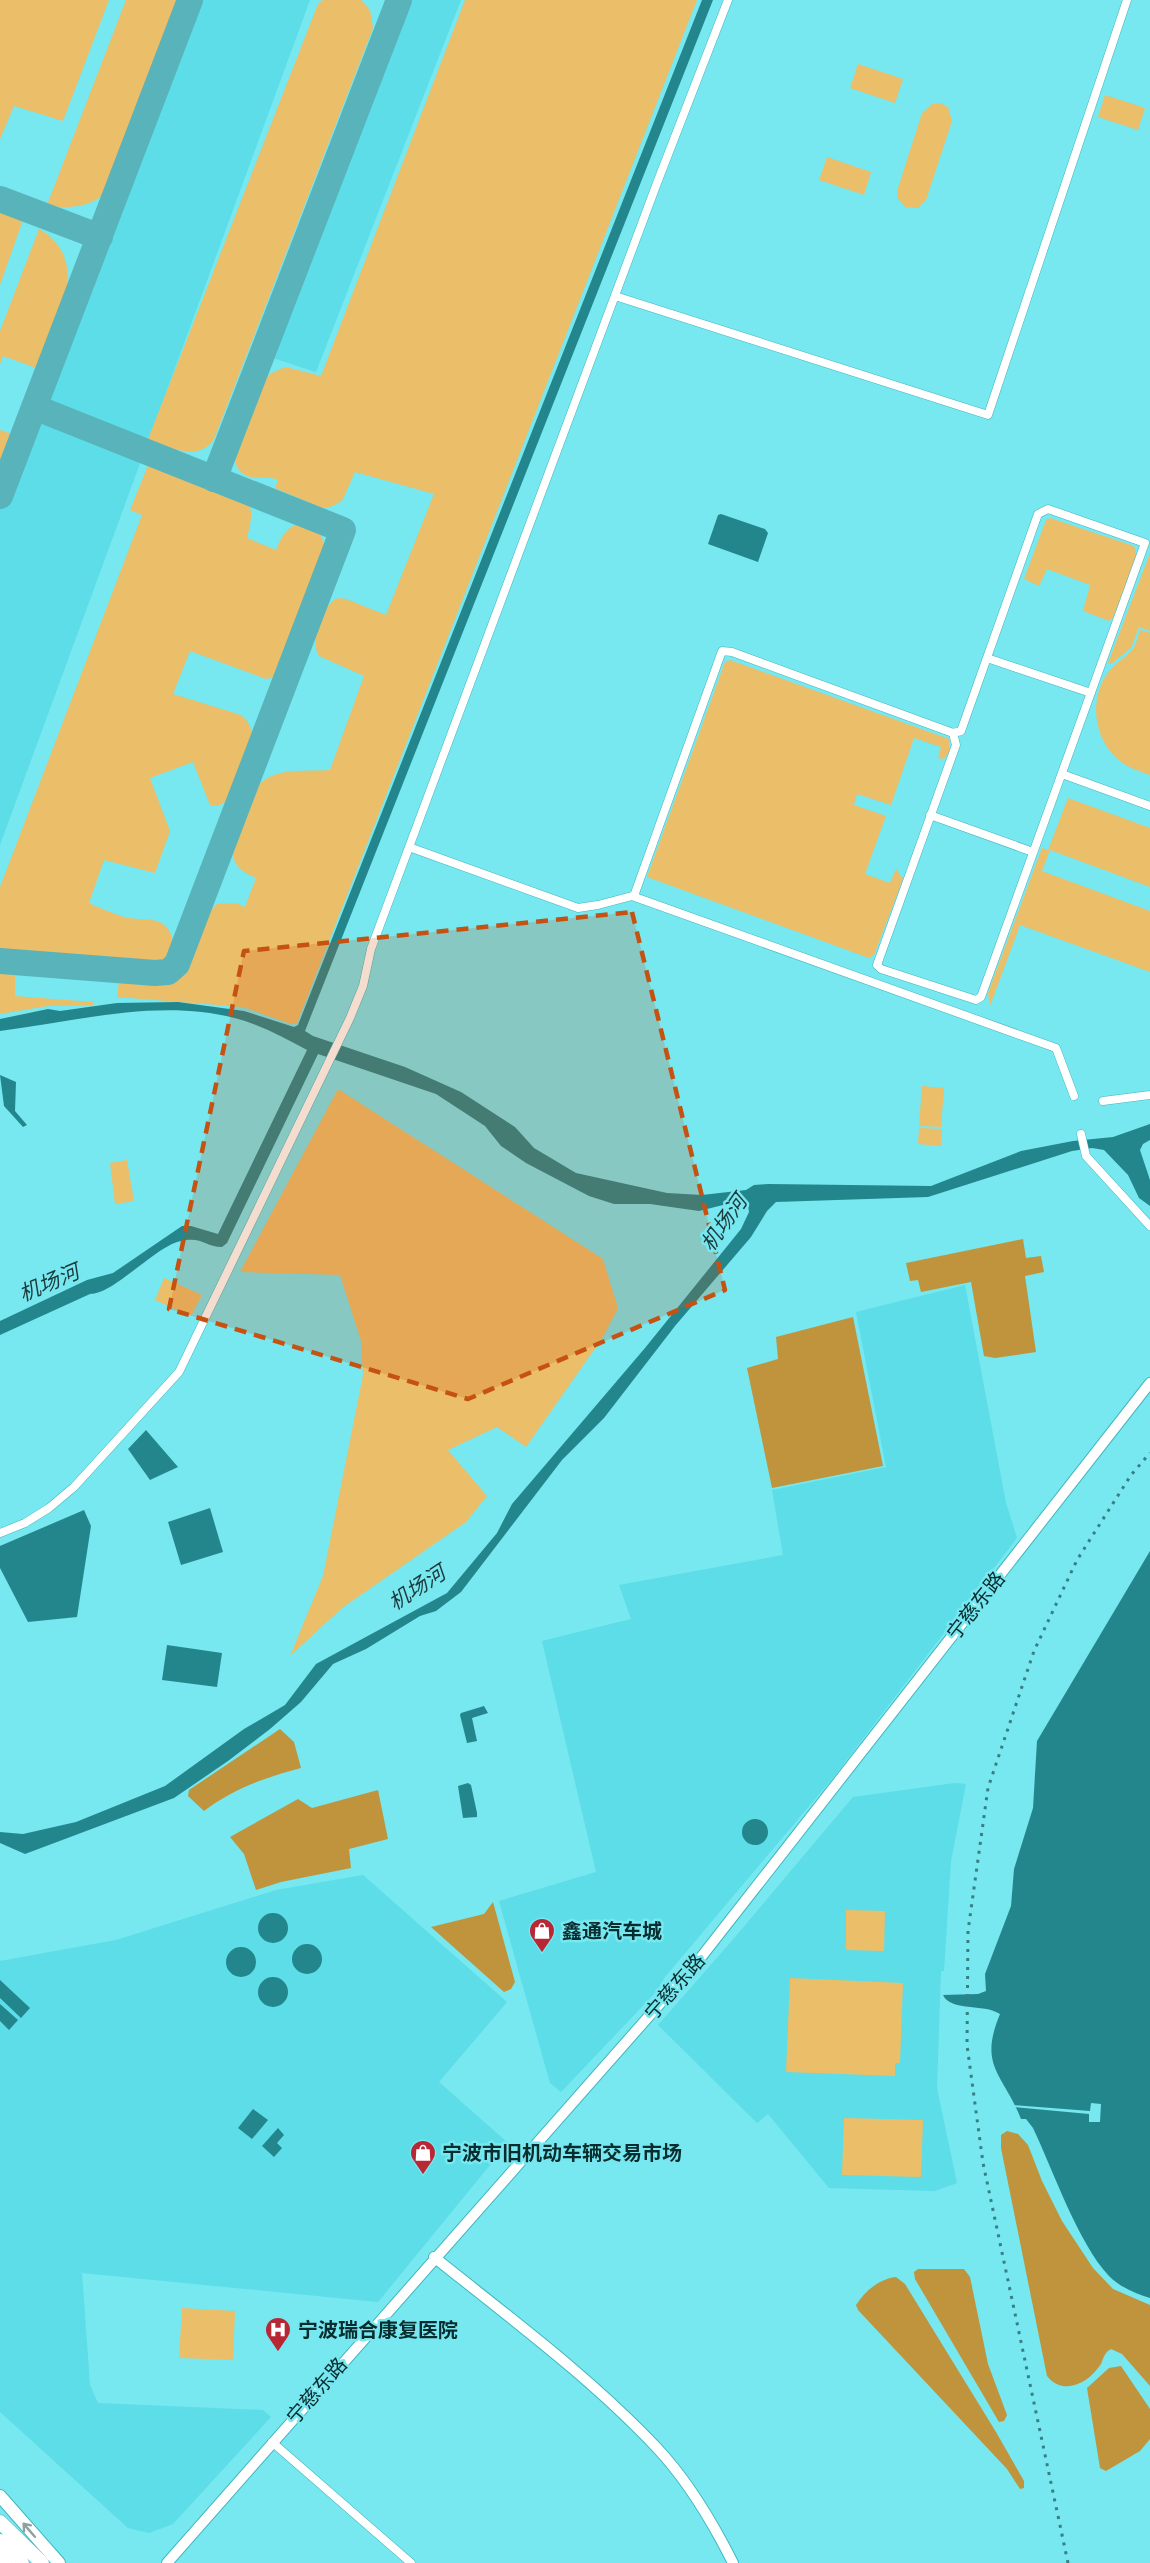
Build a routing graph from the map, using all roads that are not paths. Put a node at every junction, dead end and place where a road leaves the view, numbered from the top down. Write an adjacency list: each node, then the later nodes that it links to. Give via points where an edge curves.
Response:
1 (728, 0): 3 (street)
2 (1127, 0): 3 (street, via 988,415)
3 (615, 296): 10 (street)
4 (987, 658): 5 (street); 5 (street, via 1038,514 1048,509 1145,543); 6 (street, via 961,731)
5 (1091, 693): 7 (street)
6 (953, 734): 9 (street, via 956,745); 12 (street, via 722,651)
7 (1062, 774): 8 (street); 11 (street)
8 (1150, 806)
9 (930, 815): 11 (street); 11 (street, via 878,957 881,969 970,1000 981,997)
10 (410, 847): 12 (street, via 578,908); 19 (street, via 350,1018 179,1372 74,1487 49,1508)
11 (1034, 852)
12 (634, 896): 14 (street, via 1056,1048)
13 (1150, 1095): 15 (street)
14 (1074, 1096)
15 (1103, 1101)
16 (1081, 1134): 17 (street, via 1086,1156)
17 (1150, 1226)
18 (1150, 1383): 20 (main road, 宁慈东路, via 702,1956)
19 (0, 1533)
20 (434, 2257): 21 (main road, 宁慈东路); 32 (main road, via 557,2356 658,2449 699,2504)
21 (272, 2442): 30 (main road, 宁慈东路); 31 (street)
22 (0, 2496): 29 (main road, one-way to 22)
23 (0, 2522): 28 (highway)
24 (0, 2541): 27 (highway)
25 (0, 2556): 26 (main road)
26 (6, 2563)
27 (22, 2563)
28 (42, 2563)
29 (59, 2563)
30 (167, 2563)
31 (411, 2563)
32 (733, 2563)

